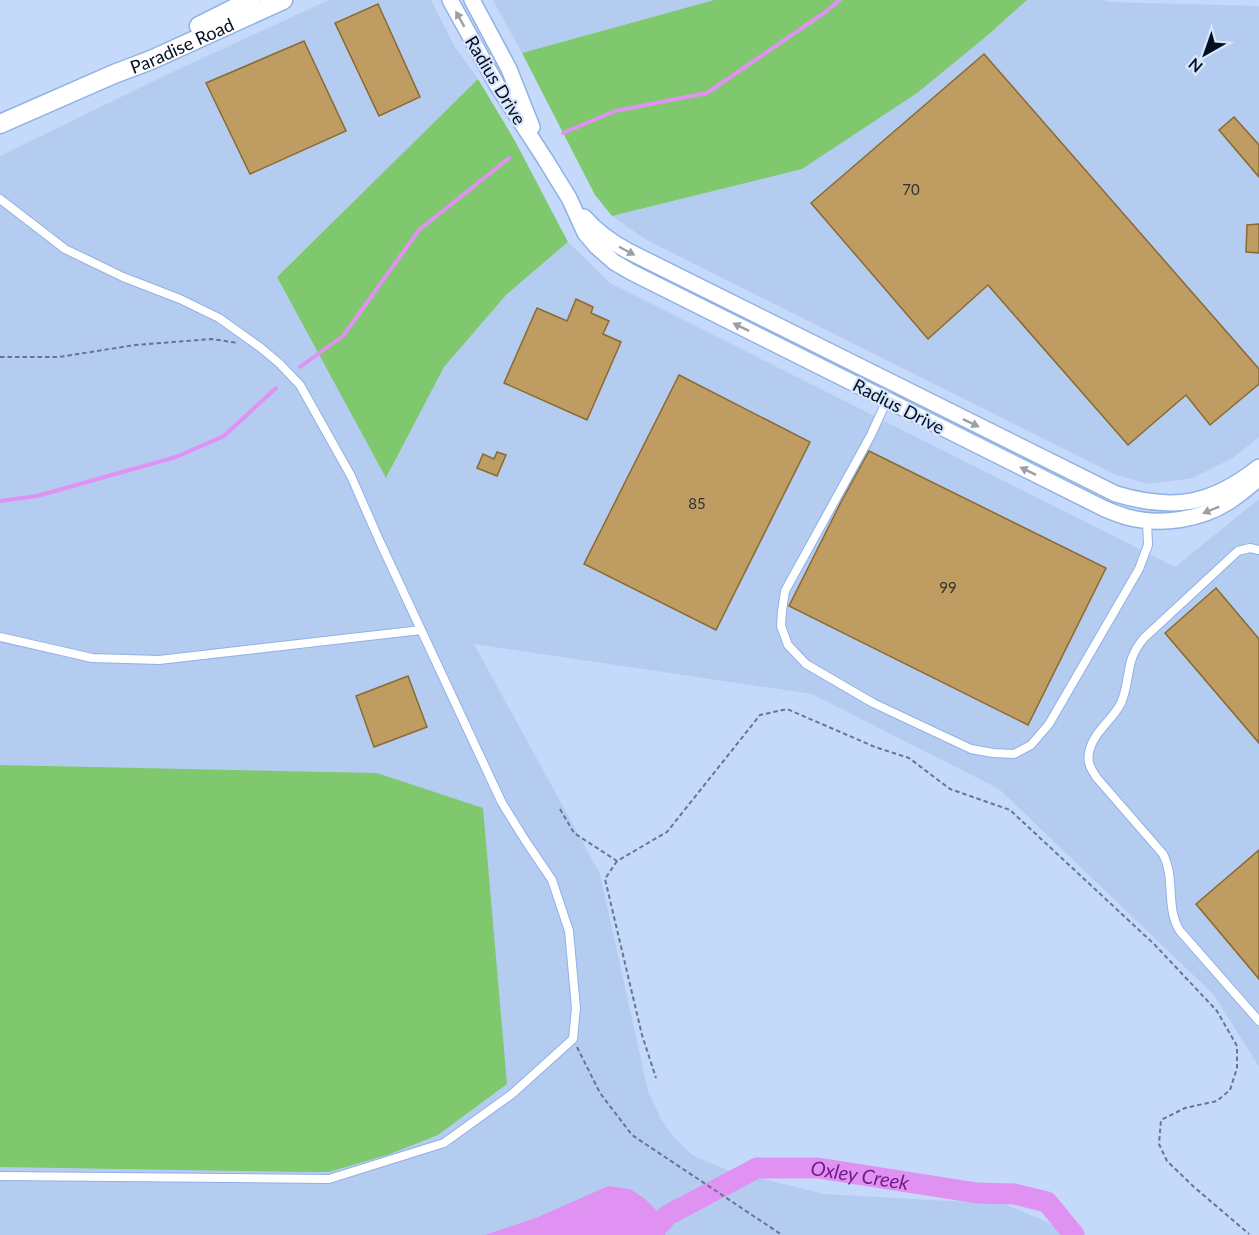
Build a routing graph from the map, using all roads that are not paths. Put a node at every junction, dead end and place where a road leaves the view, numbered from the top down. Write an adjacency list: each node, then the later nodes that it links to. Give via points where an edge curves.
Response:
1 (251, 0): 5 (street, Paradise Road)
2 (283, 0): 5 (street, Paradise Road)
3 (450, 0): 7 (street, Radius Drive, one-way to 3, via 496,85)
4 (471, 0): 7 (street, Radius Drive, via 509,69)
5 (114, 74): 6 (street, Paradise Road)
6 (0, 124)
7 (545, 159): 8 (street, Radius Drive)
8 (569, 198): 10 (street, Radius Drive, one-way to 10, via 609,241); 12 (street, Radius Drive, one-way to 8, via 614,262 585,233)
9 (0, 199): 21 (lane, via 65,249 219,318 279,363 300,385 351,476)
10 (742, 309): 11 (street, Radius Drive); 12 (street, via 774,333 832,360)
11 (870, 373): 14 (street, via 870,384 938,419); 15 (street, Radius Drive, one-way to 15)
12 (836, 374): 13 (street, Radius Drive)
13 (887, 400): 14 (street, Radius Drive); 19 (lane, via 785,591 781,626 788,645 806,663 873,703 971,749 1014,754 1031,745 1049,724 1139,569 1148,545)
14 (962, 438): 19 (street, Radius Drive, one-way to 14, via 1105,509)
15 (1047, 461): 18 (street, Radius Drive, via 1137,501); 19 (street, via 1095,493 1139,510)
16 (1259, 467): 18 (street, Radius Drive, via 1227,490)
17 (1259, 478): 19 (street, Radius Drive, one-way to 19, via 1210,512 1169,521)
18 (1177, 503): 19 (street, via 1159,509)
19 (1147, 520)
20 (1259, 550): 23 (lane, via 1238,551 1143,638 1131,660 1120,705 1093,741 1088,758 1097,778 1163,854 1168,864 1174,922)
21 (421, 630): 22 (lane, via 159,660 92,658); 24 (lane, via 502,802 552,880 569,932 576,1008 573,1039 512,1094 444,1143 329,1179)
22 (0, 637)
23 (1259, 1021)
24 (0, 1176)

